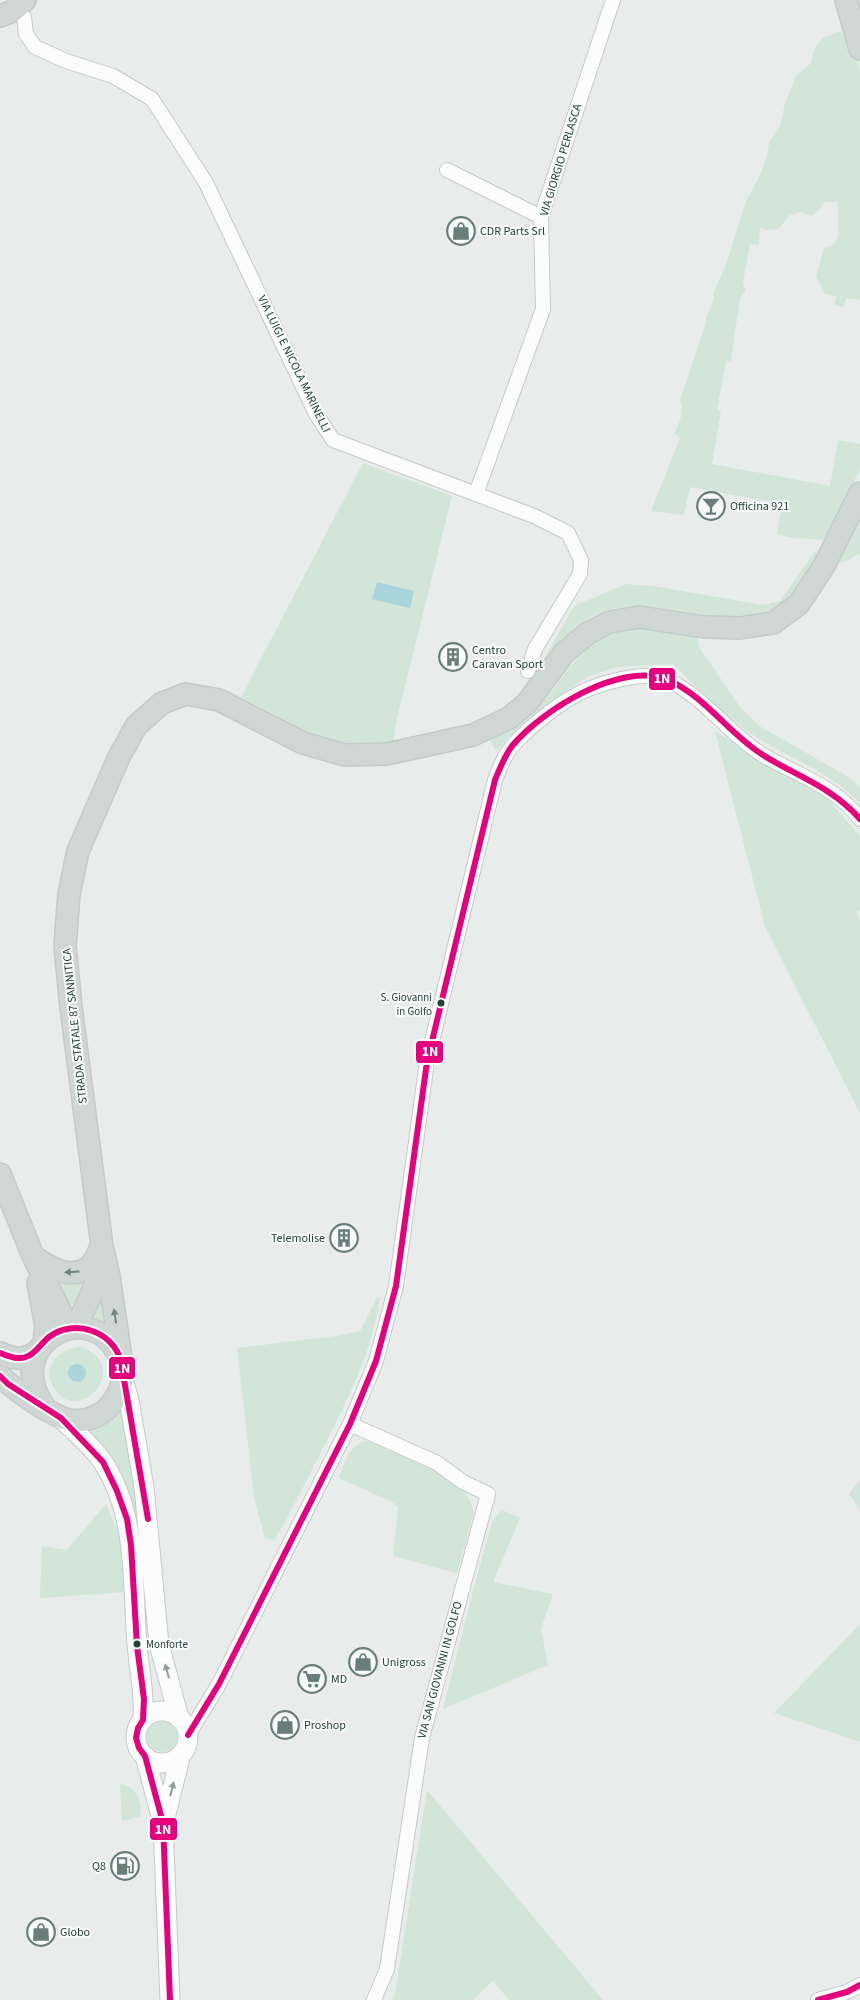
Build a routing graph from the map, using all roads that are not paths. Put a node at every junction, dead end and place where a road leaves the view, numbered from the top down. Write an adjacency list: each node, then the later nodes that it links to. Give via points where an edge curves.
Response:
1 (613, 0): 7 (street, VIA GIORGIO PERLASCA)
2 (846, 0): 5 (main road)
3 (25, 8): 4 (main road); 9 (street, VIA LUIGI E NICOLA MARINELLI, via 26,34 35,47 112,76 152,99 206,183 316,414 333,440)
4 (0, 16)
5 (860, 49)
6 (447, 170): 7 (street)
7 (541, 217): 9 (street, VIA GIORGIO PERLASCA, via 543,309)
8 (860, 493): 13 (main road, STRADA STATALE 87 SANNITICA, via 824,566 799,604 773,623 740,628 704,627 640,617 609,622 587,634 566,652 527,703 509,718 473,735 388,754 345,755 303,743 219,700 186,694 162,703 136,726 78,851 68,894 65,946 70,1007)
9 (476, 494): 10 (street, VIA LUIGI E NICOLA MARINELLI, via 568,533 581,560 580,574 535,649)
10 (528, 671)
11 (860, 819): 21 (street, via 838,796 764,755 737,736 687,691 666,679 642,676 608,681 573,696 527,732 508,752 496,780 427,1062 396,1286 376,1361)
12 (0, 1174): 14 (main road)
13 (102, 1246): 14 (main road, one-way to 14, via 93,1263 82,1271 67,1273 53,1270); 15 (main road, STRADA STATALE 87 SANNITICA, via 94,1290); 18 (main road, STRADA STATALE 87 SANNITICA, one-way to 13)
14 (33, 1256): 15 (main road); 16 (main road, via 46,1326)
15 (72, 1328): 16 (main road, via 55,1333); 18 (main road, via 97,1332 108,1340 117,1352)
16 (40, 1347): 17 (main road, via 28,1358); 20 (main road, via 31,1367 31,1382 36,1396)
17 (0, 1353)
18 (123, 1372): 20 (main road, via 116,1398 102,1414 82,1420); 22 (main road, one-way to 18, via 160,1644 145,1496)
19 (0, 1376): 20 (main road)
20 (53, 1413): 23 (main road, via 103,1462 126,1519 144,1699)
21 (350, 1424): 24 (street, via 219,1684); 30 (street, VIA SAN GIOVANNI IN GOLFO, via 437,1463 463,1482 488,1494 422,1738 387,1969)
22 (179, 1718): 23 (main road, via 171,1712 160,1711); 24 (main road)
23 (143, 1720): 26 (main road, via 136,1738)
24 (188, 1735): 25 (main road)
25 (181, 1754): 26 (main road, via 163,1762); 27 (main road, one-way to 25)
26 (144, 1756): 27 (main road)
27 (164, 1823): 29 (main road)
28 (860, 1985): 31 (street)
29 (170, 2000)
30 (374, 2000)
31 (818, 2000)

